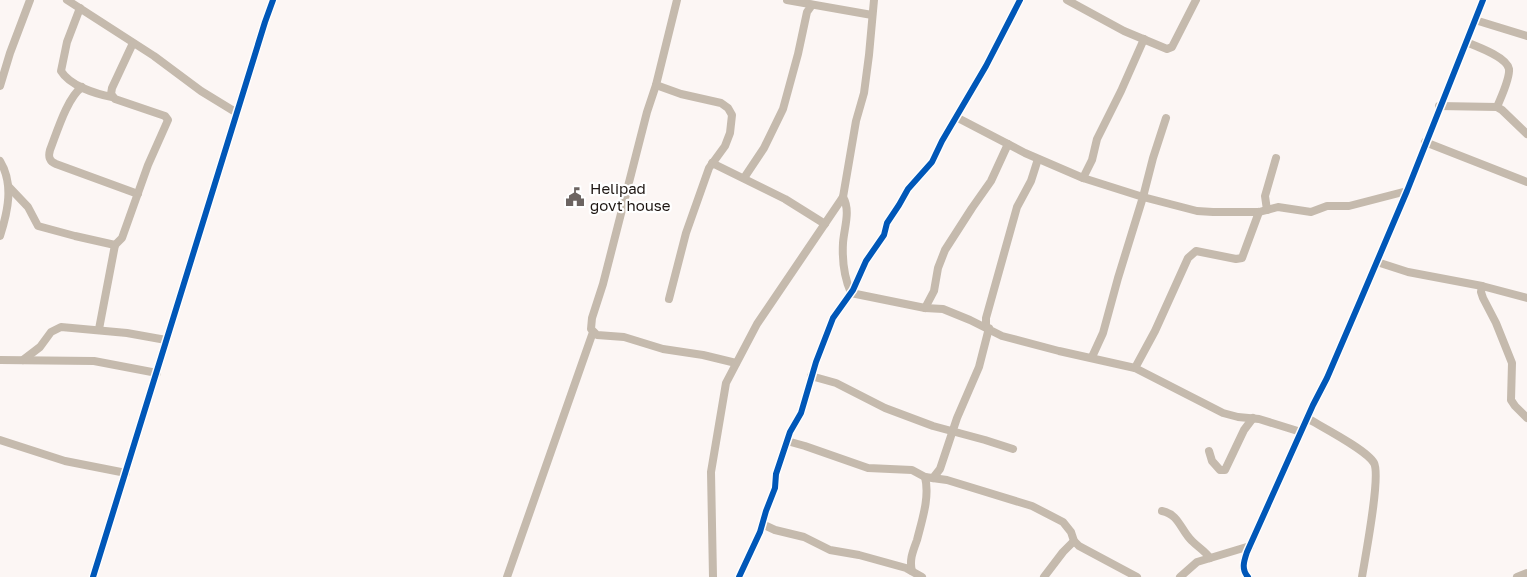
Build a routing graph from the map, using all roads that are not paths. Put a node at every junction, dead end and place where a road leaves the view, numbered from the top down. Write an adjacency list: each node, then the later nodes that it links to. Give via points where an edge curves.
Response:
1 (30, 0): 22 (street)
2 (67, 0): 13 (street)
3 (273, 0): 27 (street)
4 (677, 0): 21 (street)
5 (787, 0): 11 (street)
6 (874, 0): 15 (street)
7 (1020, 0): 28 (street)
8 (1067, 0): 18 (street)
9 (1196, 0): 18 (street, via 1170,48)
10 (1483, 0): 16 (street)
11 (802, 3): 12 (street); 14 (street)
12 (812, 5): 14 (street); 15 (street)
13 (80, 8): 20 (street); 23 (street, via 61,68 63,75)
14 (807, 12): 37 (street, via 783,109 764,148)
15 (872, 15): 44 (street, via 864,93)
16 (1475, 20): 17 (street); 19 (street)
17 (1527, 36)
18 (1144, 39): 38 (street, via 1097,139)
19 (1466, 42): 25 (street); 26 (street, via 1493,54 1508,66 1504,92)
20 (133, 43): 24 (street, via 112,88); 27 (street)
21 (656, 85): 36 (street, via 721,103 728,108 732,115 730,133); 61 (street, via 592,318)
22 (0, 86)
23 (78, 87): 24 (street); 42 (street, via 48,156 56,164)
24 (112, 97): 42 (street, via 168,119)
25 (1439, 106): 26 (street); 31 (street)
26 (1497, 107): 30 (street)
27 (237, 114): 62 (street)
28 (956, 117): 32 (street); 53 (street, via 932,162 908,189)
29 (1166, 118): 45 (street)
30 (1527, 134)
31 (1425, 142): 39 (street); 41 (street)
32 (1008, 144): 34 (street); 58 (street, via 991,181 945,250 934,291)
33 (1276, 158): 47 (street)
34 (1038, 159): 38 (street); 59 (street, via 1031,182 1017,207 986,318)
35 (0, 161): 40 (street)
36 (712, 163): 37 (street); 57 (street, via 686,233)
37 (744, 178): 48 (street)
38 (1083, 178): 45 (street)
39 (1527, 182)
40 (9, 187): 43 (street); 46 (street)
41 (1407, 191): 47 (street, via 1311,212 1284,207); 51 (street)
42 (138, 194): 50 (street, via 122,238)
43 (16, 195): 46 (street); 50 (street, via 28,207 38,226)
44 (843, 197): 48 (street); 52 (street, via 847,206)
45 (1143, 198): 47 (street, via 1197,211); 63 (street, via 1103,333)
46 (8, 200): 49 (street)
47 (1263, 211): 67 (street, via 1242,258 1196,251 1188,258)
48 (825, 224): 66 (street, via 757,324)
49 (0, 236)
50 (115, 245): 60 (street)
51 (1377, 262): 54 (street, via 1408,272); 72 (street)
52 (844, 270): 53 (street); 55 (street)
53 (860, 272): 55 (street)
54 (1482, 286): 56 (street); 73 (street, via 1483,298 1512,363 1511,400)
55 (851, 294): 58 (street); 69 (street, via 830,324)
56 (1527, 298)
57 (669, 299)
58 (925, 308): 59 (street, via 943,308)
59 (987, 328): 63 (street, via 1010,338); 75 (street, via 979,367)
60 (99, 329): 62 (street); 65 (street, via 55,329)
61 (593, 332): 66 (street, via 597,336 624,337 662,349); 93 (street)
62 (166, 340): 68 (street)
63 (1092, 357): 67 (street)
64 (0, 360): 65 (street)
65 (23, 360): 68 (street, via 94,361)
66 (736, 363): 94 (street, via 726,383 711,472)
67 (1136, 368): 70 (street, via 1213,408)
68 (158, 373): 81 (street)
69 (811, 376): 75 (street, via 836,383 932,426); 78 (street, via 801,413)
70 (1238, 417): 71 (street); 74 (street)
71 (1253, 418): 74 (street); 76 (street)
72 (1307, 418): 76 (street); 101 (street, via 1365,454 1374,464 1376,472)
73 (1527, 418)
74 (1244, 430): 80 (street, via 1225,470 1214,464)
75 (952, 431): 79 (street); 82 (street, via 940,469)
76 (1301, 432): 86 (street)
77 (0, 440): 81 (street, via 65,460)
78 (787, 441): 82 (street, via 868,468 912,470); 84 (street)
79 (1013, 449)
80 (1209, 451)
81 (126, 472): 92 (street)
82 (933, 478): 85 (street, via 1036,508 1067,526); 88 (street, via 927,486)
83 (1162, 511): 87 (street, via 1174,516 1186,535)
84 (762, 524): 89 (street, via 804,537 830,550); 95 (street)
85 (1074, 541): 97 (street); 98 (street)
86 (1250, 546): 87 (street); 100 (street, via 1243,567)
87 (1210, 558): 99 (street, via 1197,562)
88 (910, 562): 89 (street); 90 (street)
89 (903, 567): 90 (street)
90 (912, 571): 96 (street)
91 (1527, 573): 102 (street)
92 (93, 577)
93 (508, 577)
94 (713, 577)
95 (739, 577)
96 (922, 577)
97 (1044, 577)
98 (1137, 577)
99 (1180, 577)
100 (1248, 577)
101 (1362, 577)
102 (1517, 577)

